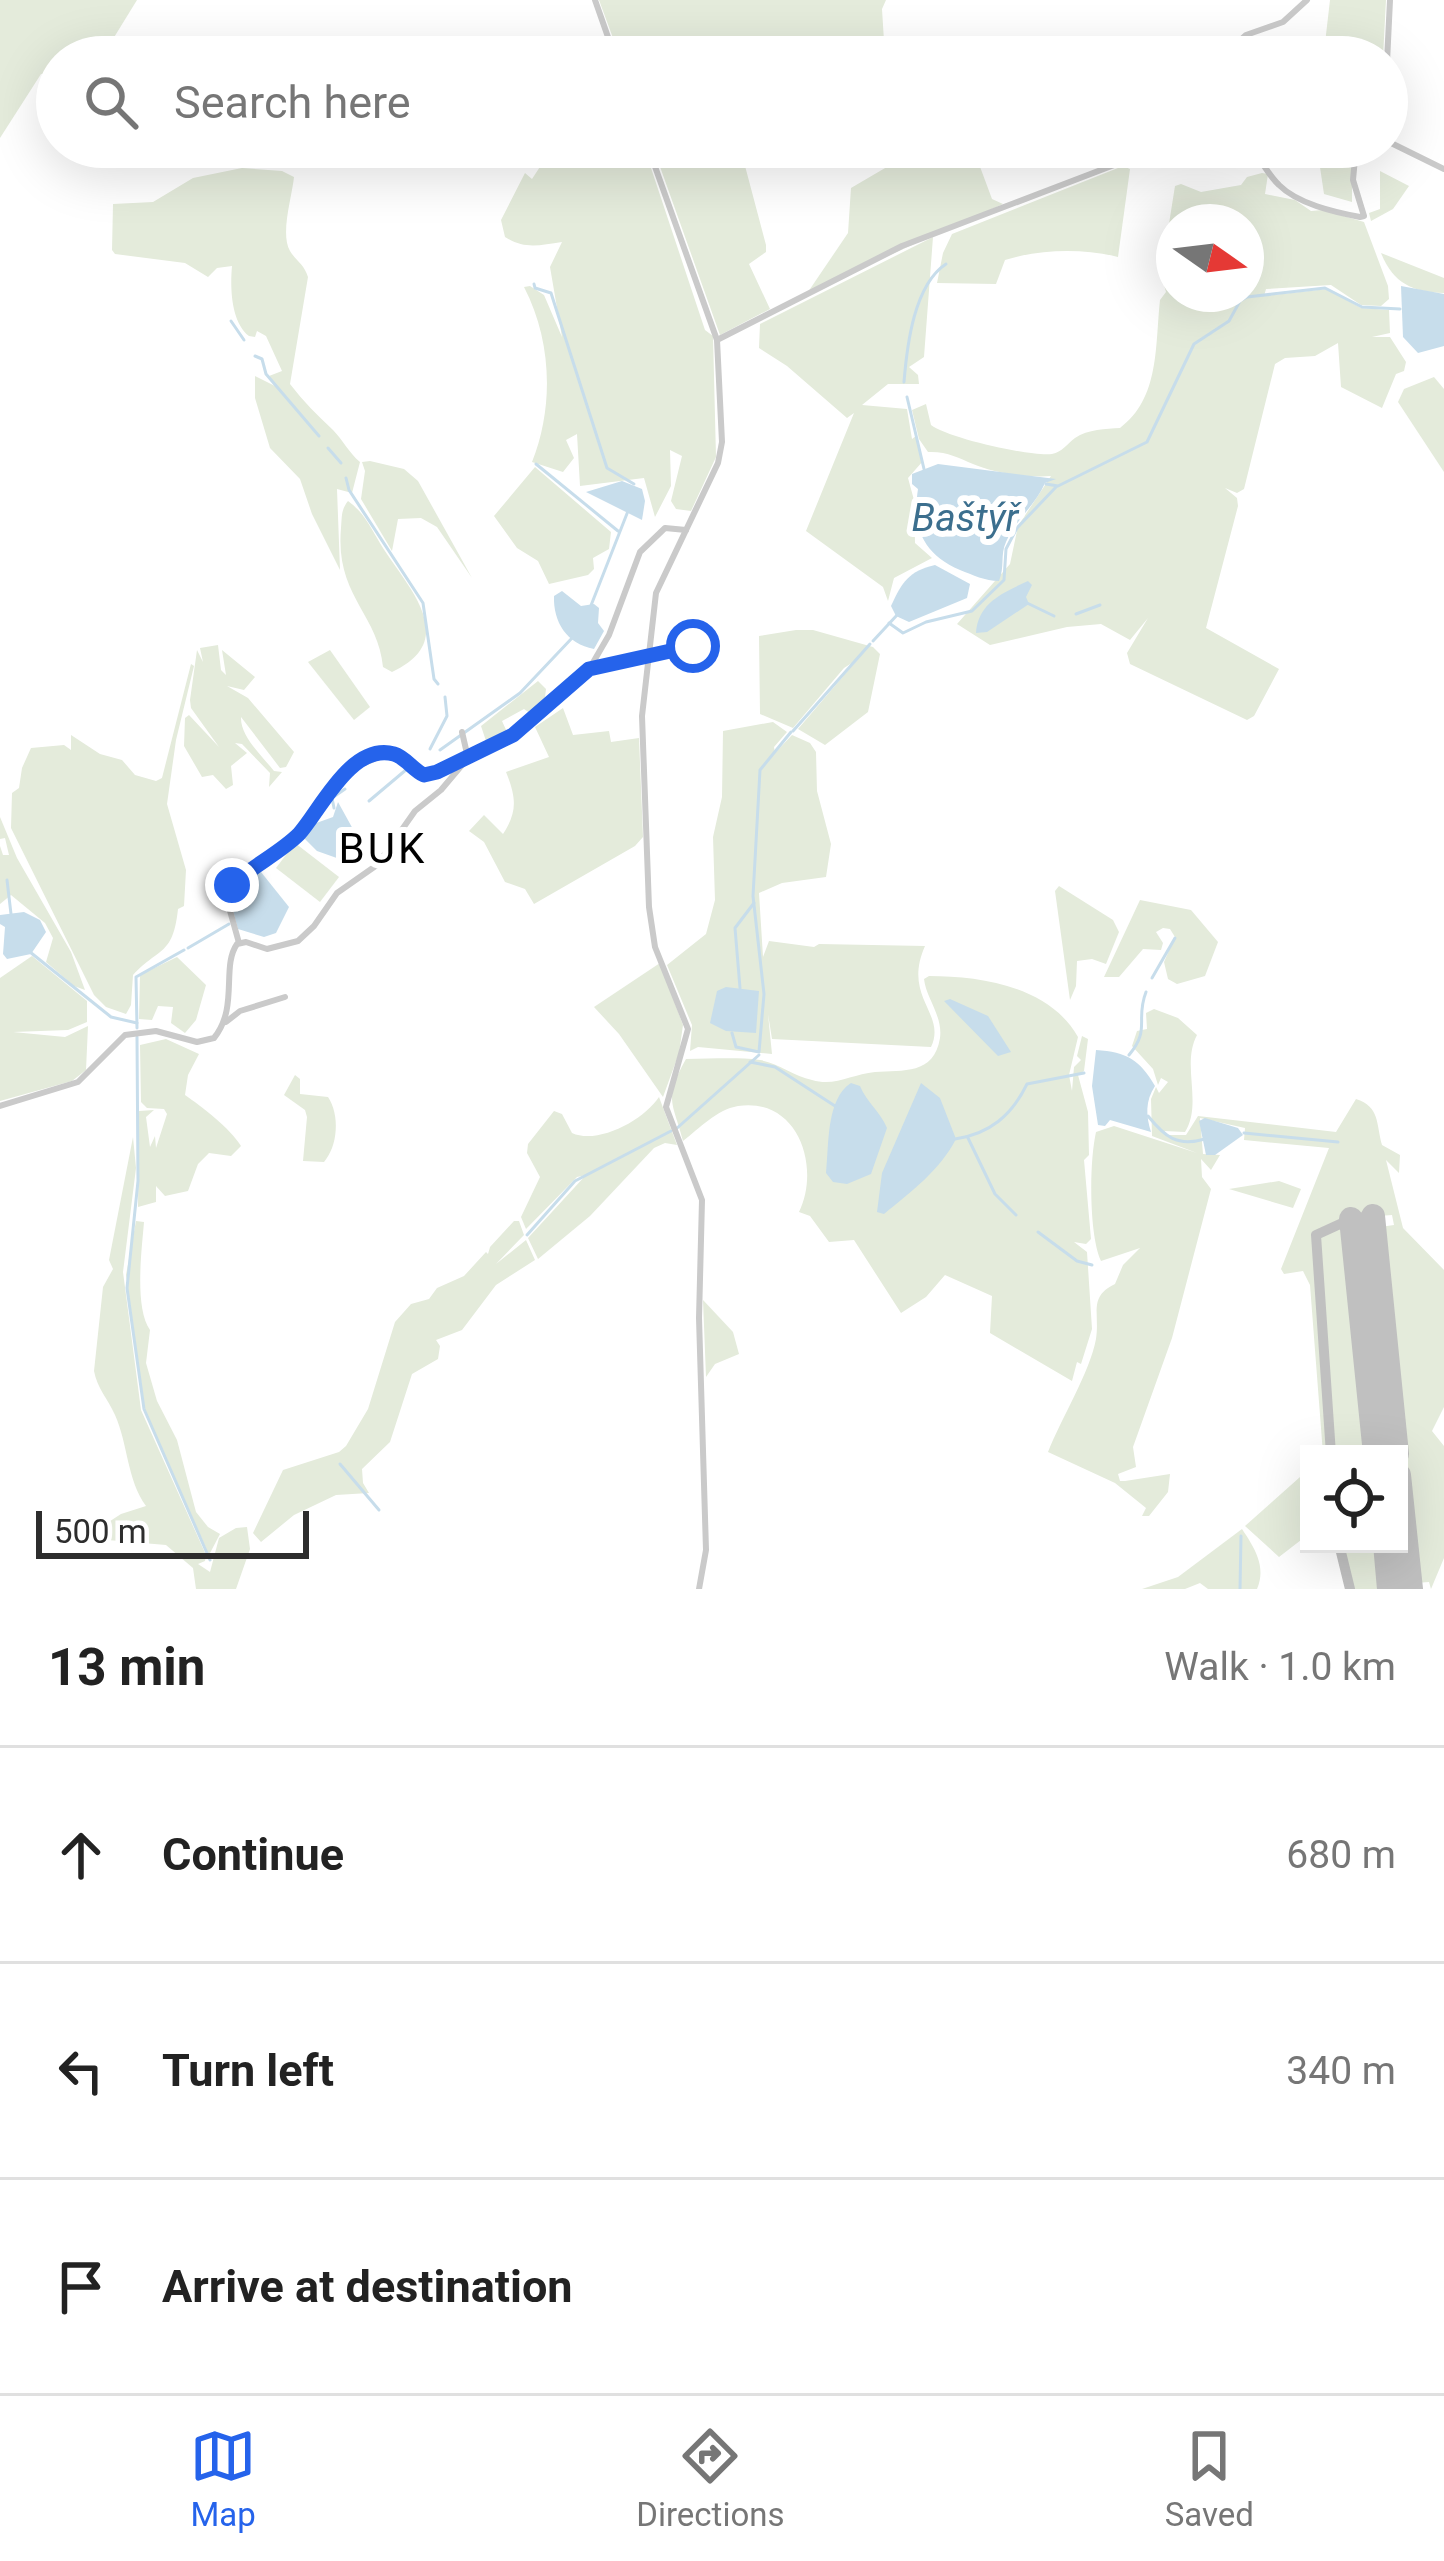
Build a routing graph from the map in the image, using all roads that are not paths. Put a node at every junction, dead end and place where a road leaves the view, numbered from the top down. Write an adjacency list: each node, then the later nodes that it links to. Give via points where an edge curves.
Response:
1 (595, 0): 4 (street)
2 (1307, 0): 5 (street, via 1283,22)
3 (1390, 0): 6 (street)
4 (608, 36)
5 (1245, 36)
6 (1388, 36)
7 (1408, 152): 12 (street)
8 (656, 168): 13 (street)
9 (1106, 168): 13 (street, via 902,246)
10 (1268, 168): 11 (street, via 1291,194 1360,217)
11 (1354, 168)
12 (1444, 170)
13 (717, 340): 14 (street, via 721,454)
14 (686, 530): 16 (street, via 656,593); 17 (street, via 664,528 640,552)
15 (693, 646): 16 (street)
16 (648, 658): 17 (street); 26 (street, via 642,732 649,907 659,962 688,1029 666,1107 703,1200 698,1318 706,1550)
17 (589, 669): 19 (street, via 534,721)
18 (462, 736): 19 (street)
19 (468, 758): 20 (street, via 377,865 337,893 298,941 267,949); 20 (street, via 424,775 388,753 348,770 298,835 232,885 227,900)
20 (239, 943): 21 (street, via 231,954)
21 (231, 992): 23 (street); 24 (street)
22 (285, 997): 23 (street)
23 (238, 1013): 24 (street)
24 (223, 1024): 25 (street, via 204,1042 156,1031 125,1035 78,1082)
25 (0, 1106)
26 (699, 1589)

